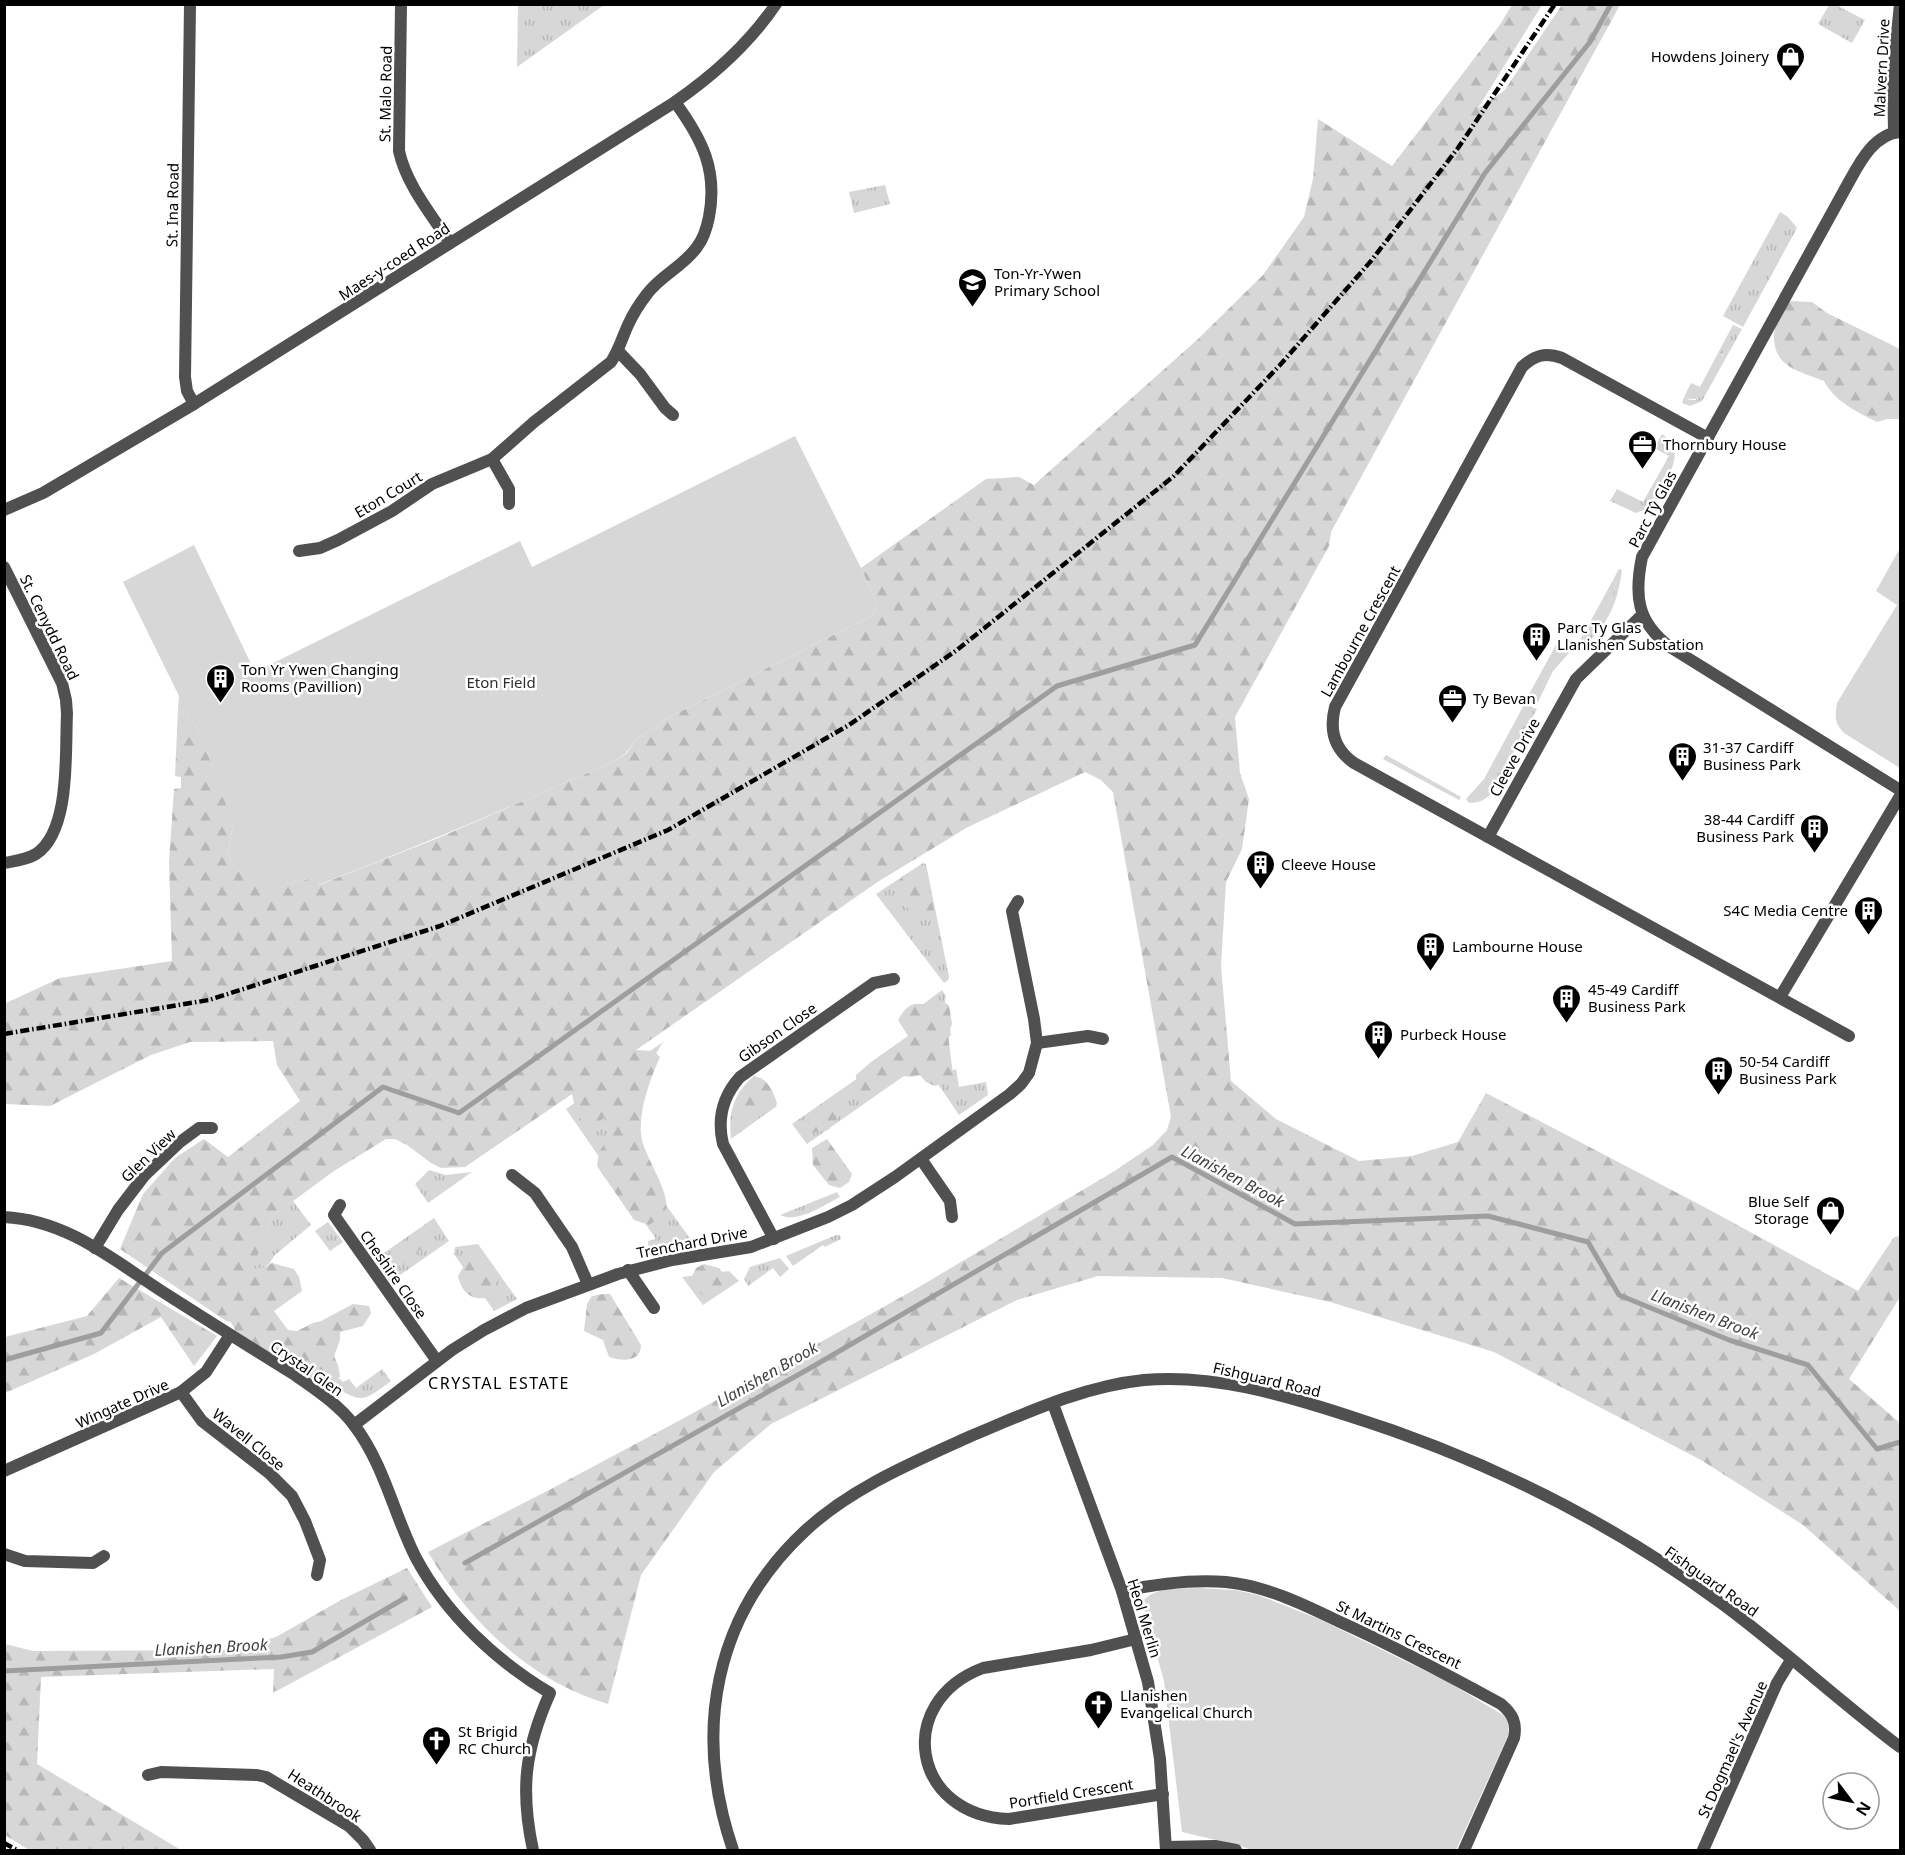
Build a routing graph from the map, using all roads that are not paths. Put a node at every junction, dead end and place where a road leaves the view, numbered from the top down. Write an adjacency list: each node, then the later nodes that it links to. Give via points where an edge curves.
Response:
1 (190, 4): 9 (street, St. Ina Road, via 185,377)
2 (401, 4): 7 (street, St. Malo Road, via 401,158)
3 (776, 4): 5 (street, Maes-y-coed Road, via 723,66)
4 (1900, 4): 6 (street, Malvern Drive, via 1893,73)
5 (675, 102): 7 (street, Maes-y-coed Road); 8 (street, Eton Court, via 705,152 710,168 712,196 706,229 698,246 648,293 627,327)
6 (1897, 132): 11 (street, Parc Tŷ Glas, via 1879,141 1862,159)
7 (450, 243): 9 (street, Maes-y-coed Road)
8 (618, 351): 10 (street); 12 (street, Eton Court, via 600,372)
9 (194, 404): 14 (street, Maes-y-coed Road, via 43,493)
10 (674, 416)
11 (1708, 438): 17 (street, Parc Tŷ Glas, via 1642,557 1638,577); 20 (street, Lambourne Crescent, via 1562,358 1543,354 1522,367 1332,718 1335,741 1345,756)
12 (492, 459): 13 (street, via 509,489); 15 (street, Eton Court, via 421,490 392,511 338,540)
13 (509, 504)
14 (4, 510)
15 (299, 551)
16 (4, 567): 21 (street, St. Cenydd Road, via 62,683 66,700 58,824 48,842 34,855)
17 (1642, 615): 18 (street, via 1670,647); 20 (street, Cleeve Drive, via 1576,679)
18 (1900, 790)
19 (1900, 796): 24 (street)
20 (1488, 837): 24 (street, Lambourne Crescent)
21 (4, 863)
22 (1018, 901): 27 (street, Trenchard Drive, via 1012,911)
23 (894, 979): 34 (street, Gibson Close, via 874,982 740,1077 727,1095 722,1107 723,1144)
24 (1780, 997): 25 (street, Lambourne Crescent)
25 (1849, 1036)
26 (1103, 1040): 27 (street, via 1088,1036)
27 (1037, 1043): 29 (street, Trenchard Drive, via 1029,1073 1021,1084)
28 (212, 1128): 35 (street, Glen View, via 199,1128 144,1176)
29 (921, 1159): 33 (street, via 950,1202); 34 (street, Trenchard Drive, via 852,1205)
30 (512, 1175): 37 (street, via 535,1192 572,1247)
31 (340, 1205): 40 (street, Cheshire Close, via 334,1215)
32 (4, 1217): 35 (street, Crystal Glen, via 54,1226)
33 (952, 1217)
34 (774, 1239): 36 (street, Trenchard Drive, via 740,1250)
35 (95, 1248): 39 (street, Crystal Glen)
36 (628, 1270): 37 (street, Trenchard Drive); 38 (street)
37 (588, 1284): 40 (street, Trenchard Drive, via 498,1322)
38 (654, 1308)
39 (230, 1335): 41 (street, Wingate Drive, via 206,1372); 43 (street, Crystal Glen, via 327,1398)
40 (437, 1361): 43 (street, Trenchard Drive)
41 (181, 1392): 44 (street, Wingate Drive); 47 (street, Wavell Close, via 202,1421 292,1496 320,1560)
42 (1053, 1404): 48 (street, Heol Merlin); 50 (street, Fishguard Road, via 1128,1382 1172,1378 1215,1381 1299,1400 1424,1440 1536,1490 1636,1546 1720,1602); 57 (street, Fishguard Road, via 943,1449 852,1495 809,1528 765,1576 735,1631 713,1722 713,1762)
43 (354, 1425): 56 (street, Crystal Glen, via 374,1458 411,1547 436,1590 479,1640 550,1693 533,1736 526,1774)
44 (4, 1471)
45 (4, 1554): 46 (street, via 24,1561 84,1563)
46 (104, 1556)
47 (317, 1575)
48 (1122, 1591): 49 (street, Heol Merlin); 59 (street, St Martins Crescent, via 1199,1581 1226,1582 1265,1591 1356,1629 1509,1710 1516,1729 1514,1738)
49 (1136, 1639): 53 (street, Heol Merlin, via 1152,1702); 53 (street, Portfield Crescent, via 970,1673 935,1704 928,1723 926,1755 936,1782 954,1802 993,1818 1009,1819)
50 (1791, 1660): 51 (street, Fishguard Road); 60 (street, St Dogmael's Avenue, via 1777,1683)
51 (1900, 1747)
52 (148, 1775): 55 (street, Heathbrook, via 161,1772 266,1777 349,1826)
53 (1163, 1794): 54 (street, Heol Merlin)
54 (1166, 1849): 58 (street, via 1208,1846)
55 (370, 1851)
56 (533, 1851)
57 (733, 1851)
58 (1236, 1851)
59 (1464, 1851)
60 (1703, 1851)

